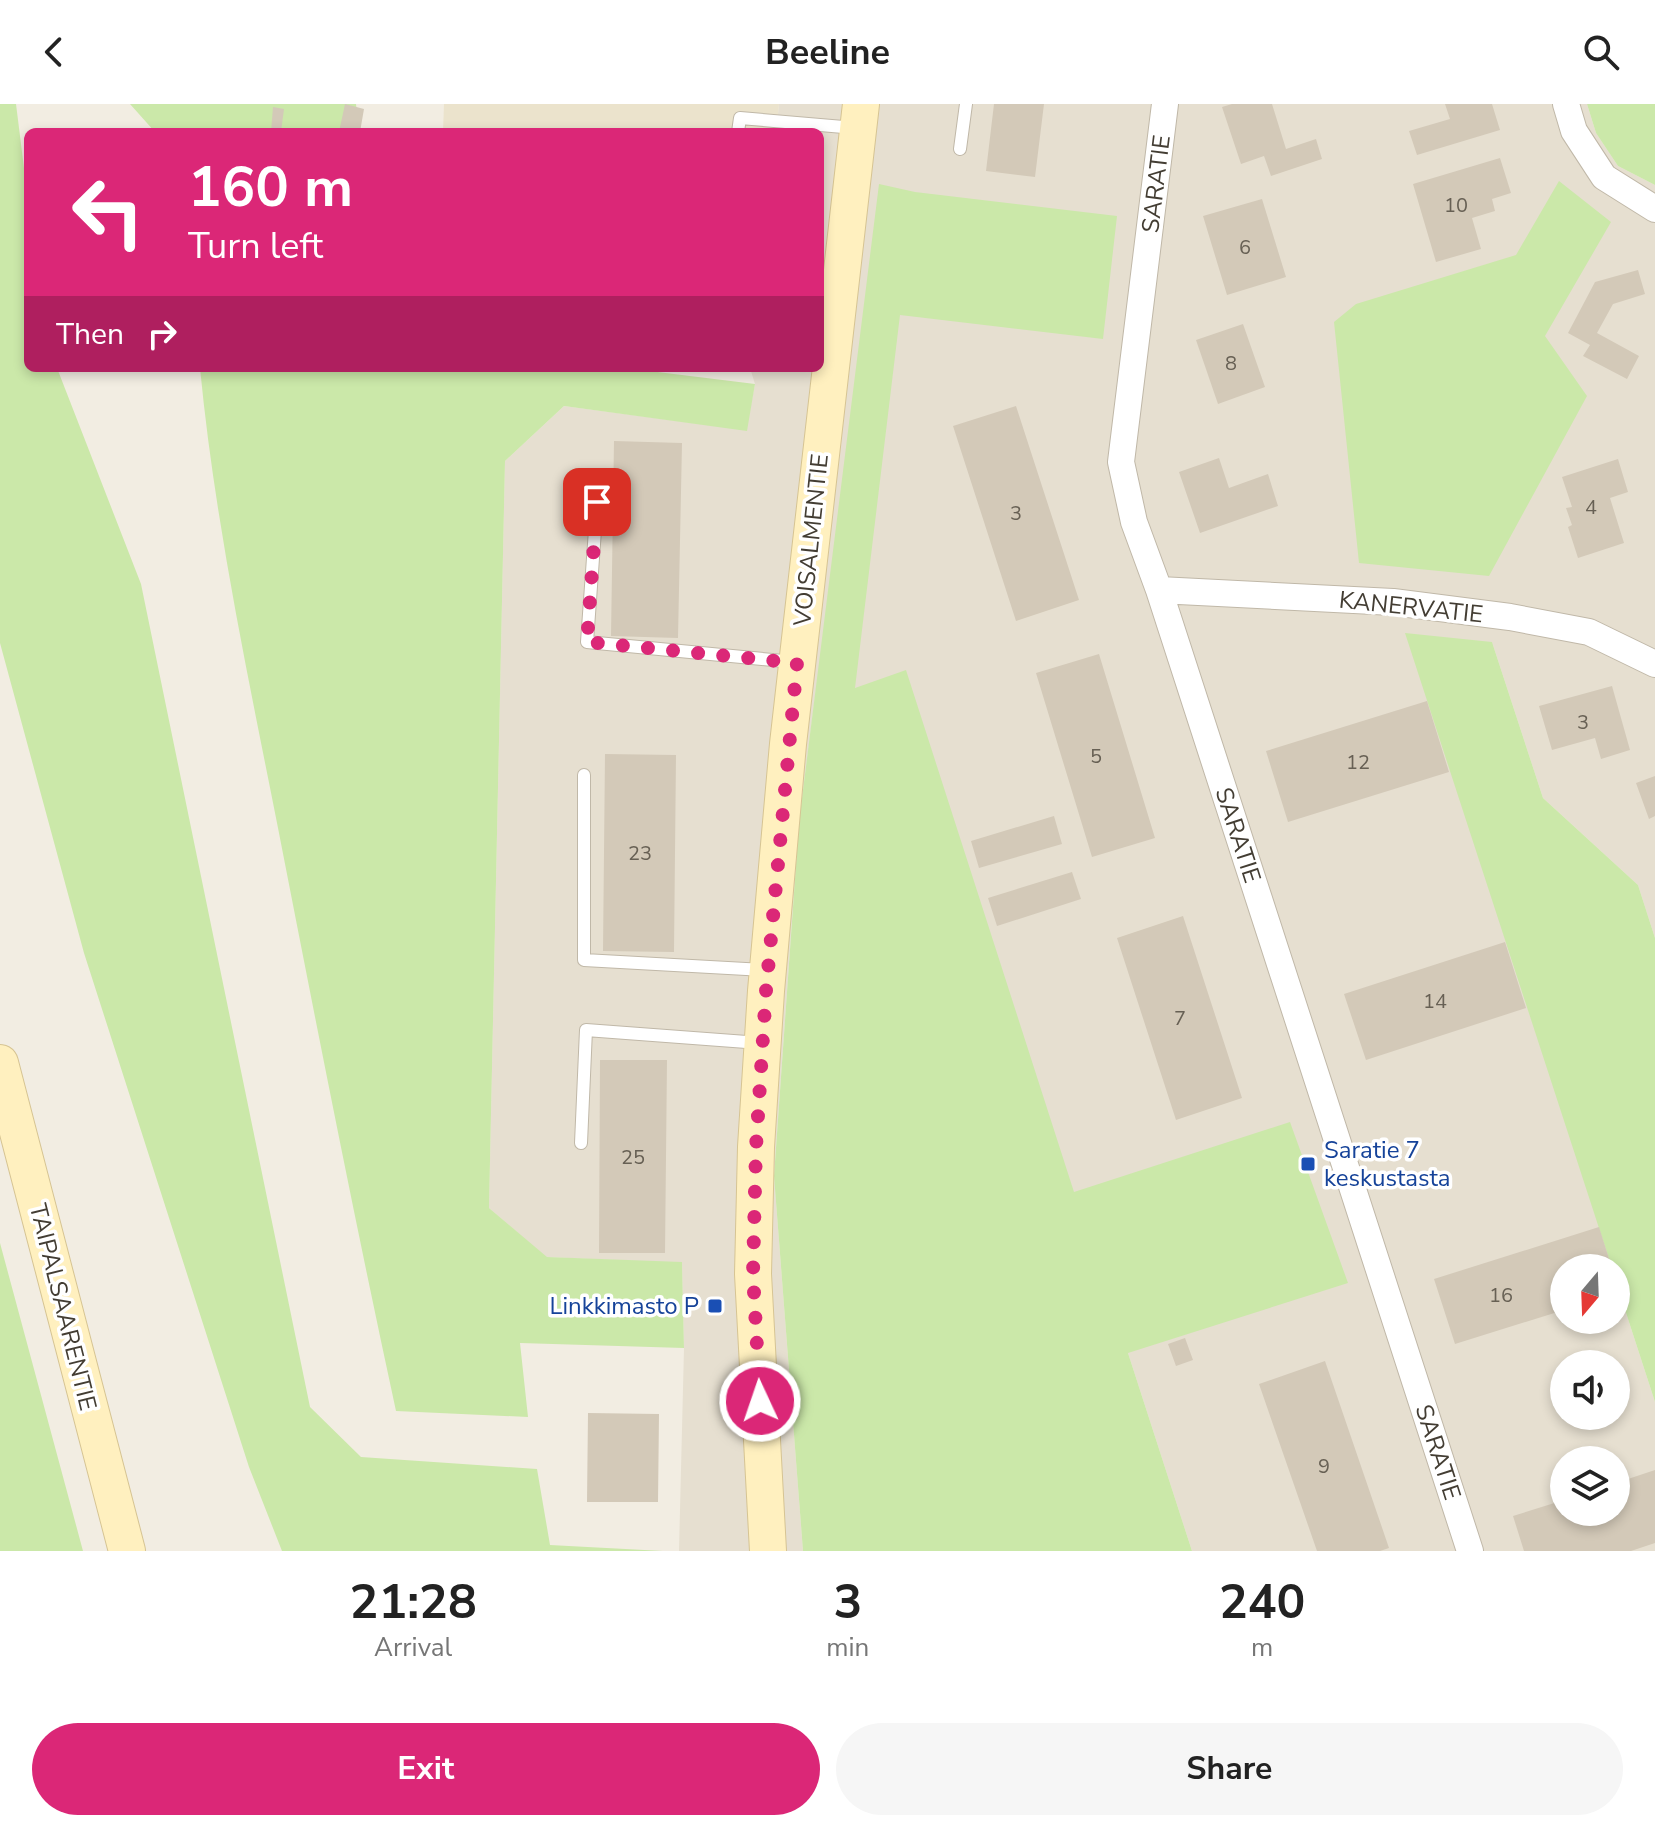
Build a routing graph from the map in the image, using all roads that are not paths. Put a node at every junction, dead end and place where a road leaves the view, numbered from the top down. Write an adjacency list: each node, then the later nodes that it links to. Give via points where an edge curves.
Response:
1 (966, 104): 6 (lane)
2 (1165, 104): 9 (street, SARATIE, via 1121,462 1134,522)
3 (1566, 104): 7 (street, via 1574,131 1604,177)
4 (860, 116): 5 (lane, via 740,118); 10 (street, VOISALMENTIE)
5 (739, 128)
6 (960, 149)
7 (1655, 209)
8 (597, 502): 10 (lane, via 587,642)
9 (1159, 590): 11 (street, KANERVATIE, via 1393,602 1510,617 1589,632); 19 (street, SARATIE)
10 (797, 663): 13 (street, VOISALMENTIE)
11 (1655, 664)
12 (584, 775): 13 (lane, via 584,960)
13 (768, 970): 14 (street, VOISALMENTIE)
14 (763, 1043): 16 (lane, via 586,1030); 18 (street, VOISALMENTIE, via 753,1274)
15 (0, 1063): 17 (street, TAIPALSAARENTIE)
16 (581, 1143)
17 (127, 1551)
18 (768, 1551)
19 (1470, 1551)

